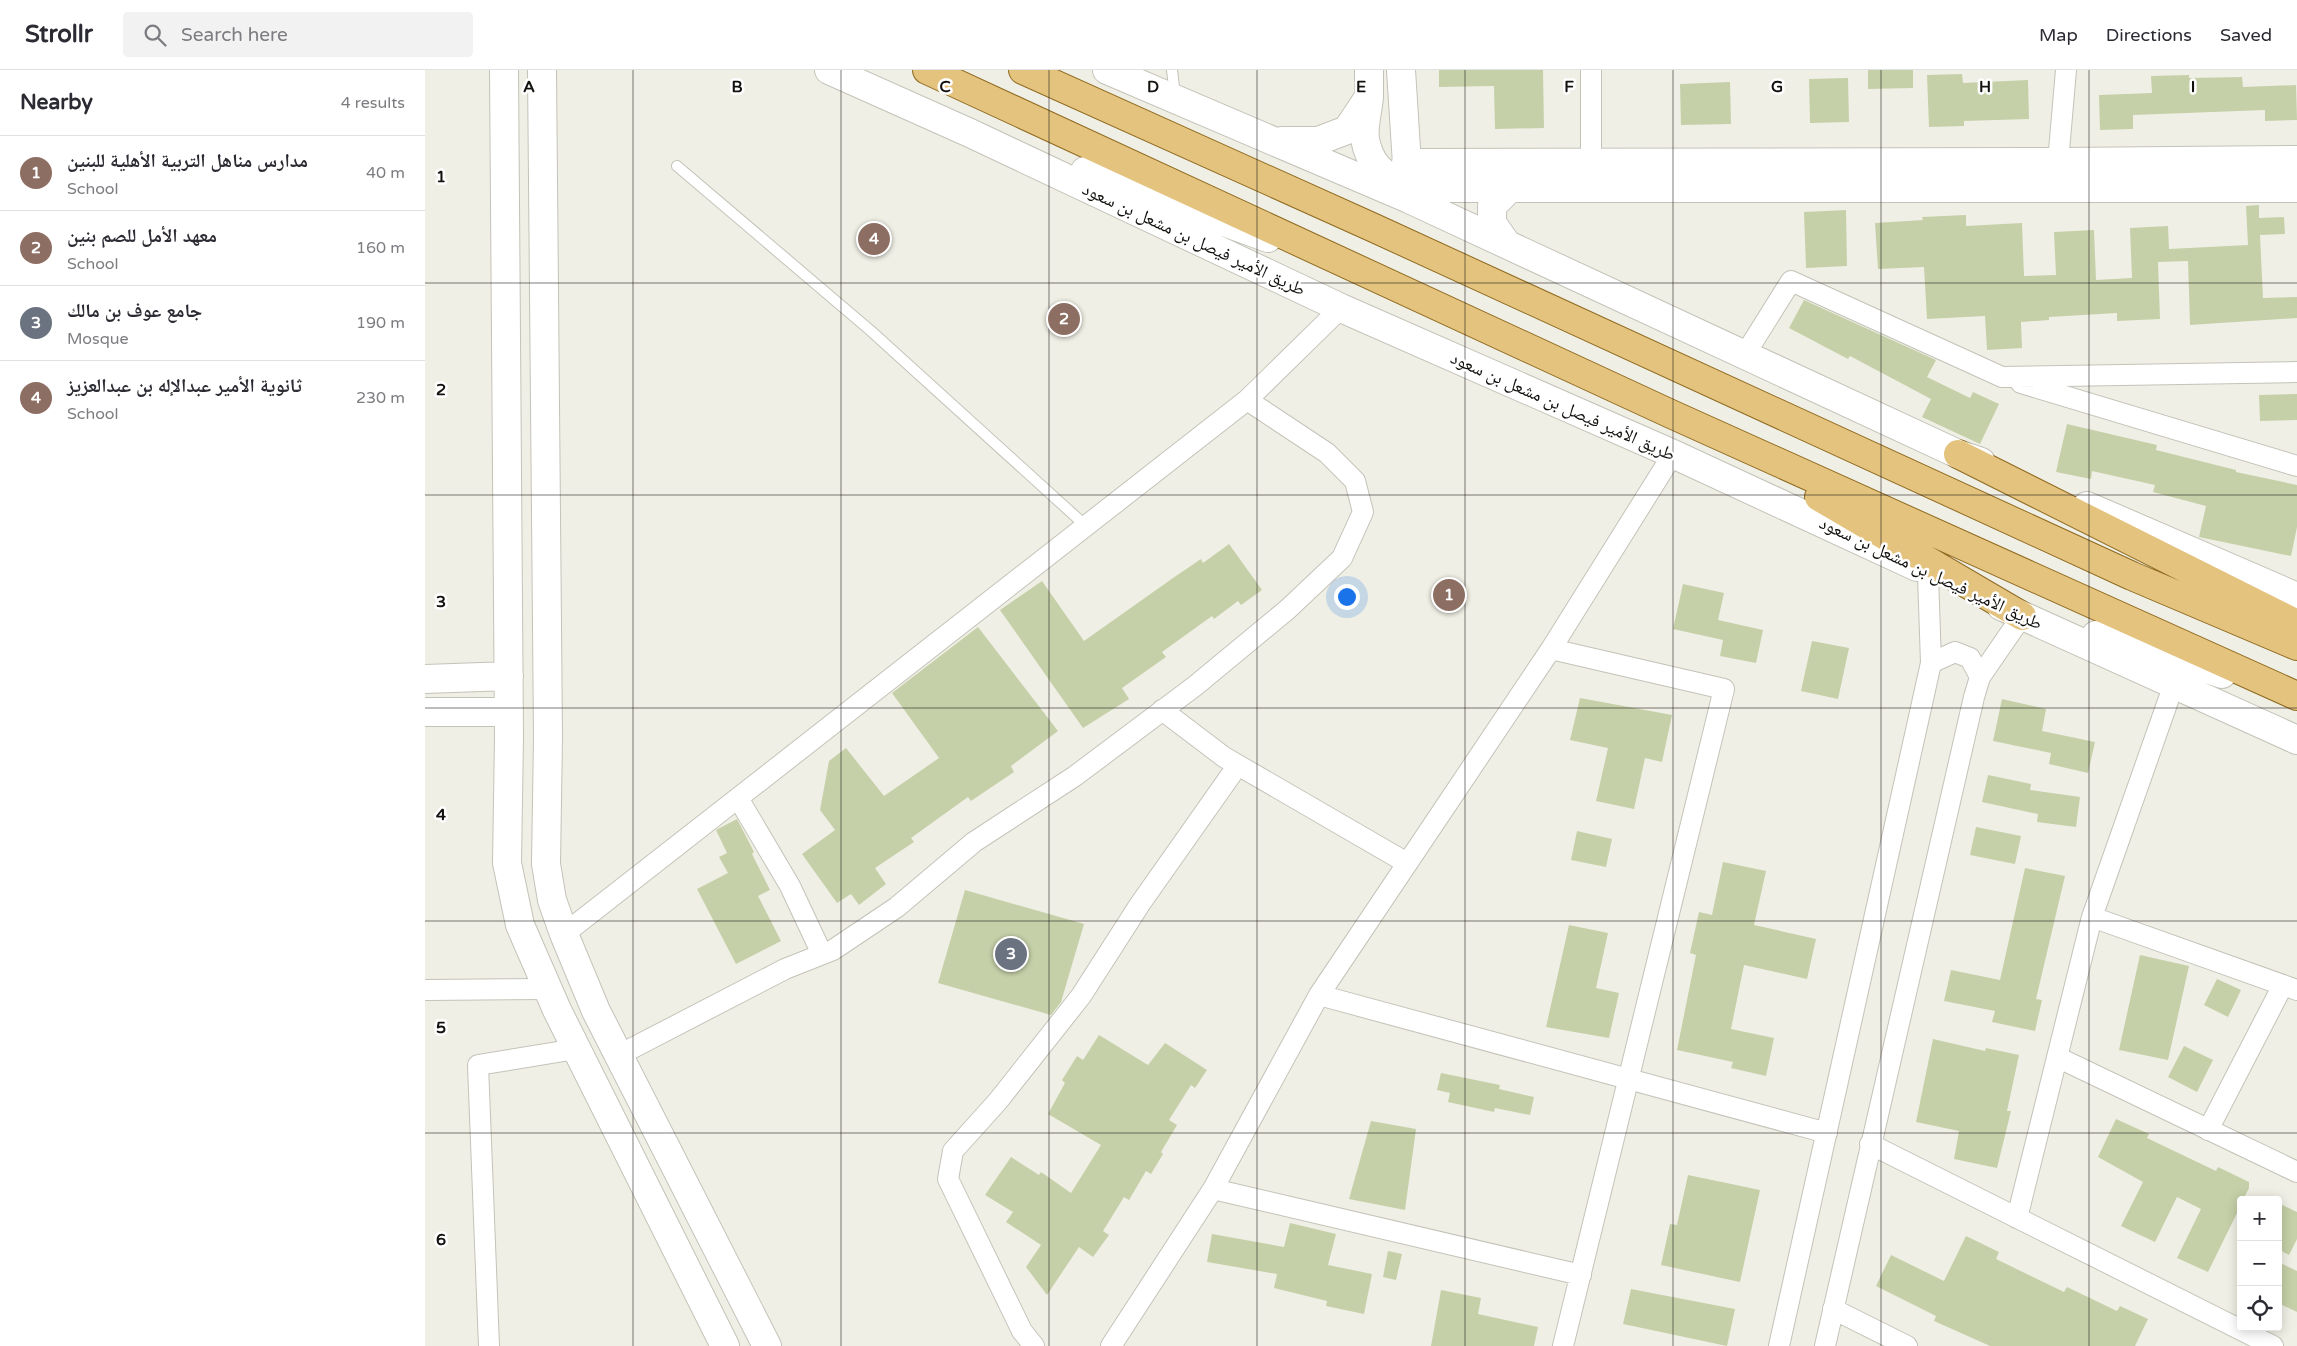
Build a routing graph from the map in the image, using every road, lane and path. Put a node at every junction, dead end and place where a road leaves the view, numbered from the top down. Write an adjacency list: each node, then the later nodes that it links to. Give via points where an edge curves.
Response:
1 (500, 70): 16 (street)
2 (505, 70): 16 (street)
3 (829, 70): 17 (street, طريق الأمير فيصل بن مشعل بن سعود)
4 (927, 70): 28 (main road, طريق الأمير فيصل بن مشعل بن سعود)
5 (1023, 70): 26 (main road)
6 (1068, 70): 26 (main road, via 1267,164)
7 (1107, 70): 15 (street)
8 (1172, 70): 15 (lane)
9 (1369, 70): 14 (street)
10 (1401, 70): 23 (street)
11 (1591, 70): 21 (street)
12 (2066, 70): 20 (street)
13 (543, 74): 60 (street, via 548,727 546,864 552,900)
14 (1369, 98): 18 (street, via 1347,130 1318,141); 23 (street, via 1365,138 1373,163 1388,177)
15 (1175, 99): 18 (street)
16 (506, 107): 46 (street)
17 (970, 133): 28 (street, via 1114,180 1224,224); 29 (street, طريق الأمير فيصل بن مشعل بن سعود)
18 (1273, 141): 23 (street)
19 (2297, 160): 20 (street)
20 (2058, 162): 21 (street)
21 (1591, 163): 23 (street)
22 (677, 166): 38 (lane, via 871,331)
23 (1408, 183): 24 (street); 27 (street)
24 (1510, 188): 25 (street); 27 (street, via 1492,206 1492,223)
25 (2297, 188)
26 (1374, 228): 43 (main road, via 2132,576)
27 (1506, 243): 30 (street)
28 (1363, 271): 34 (main road, طريق الأمير فيصل بن مشعل بن سعود)
29 (1341, 308): 33 (street); 35 (street, طريق الأمير فيصل بن مشعل بن سعود)
30 (1745, 356): 32 (street, via 1791,281); 36 (street)
31 (2297, 372): 32 (street)
32 (2002, 377): 37 (street)
33 (1247, 400): 38 (street); 52 (street, via 1327,453 1355,481 1363,512 1342,558 1288,609)
34 (1671, 414): 41 (main road); 50 (main road, طريق الأمير فيصل بن مشعل بن سعود)
35 (1673, 454): 39 (street, طريق الأمير فيصل بن مشعل بن سعود, via 1911,564); 44 (street)
36 (1958, 454): 40 (street, via 2019,476); 42 (main road)
37 (2297, 466)
38 (1086, 526): 57 (street)
39 (1928, 575): 41 (street, طريق الأمير فيصل بن مشعل بن سعود); 45 (street)
40 (2297, 597)
41 (2022, 616): 47 (street); 49 (street, طريق الأمير فيصل بن مشعل بن سعود); 51 (street, via 2148,648 2239,679)
42 (2297, 624)
43 (2297, 646)
44 (1551, 649): 58 (street); 69 (street, via 1724,689)
45 (1931, 663): 47 (street, via 1955,652 1970,658); 71 (street)
46 (509, 676): 48 (street); 54 (street)
47 (1980, 677): 72 (street)
48 (425, 679)
49 (2174, 684): 55 (street, طريق الأمير فيصل بن مشعل بن سعود); 59 (street)
50 (2297, 696)
51 (2297, 705)
52 (1162, 710): 56 (street); 61 (street, via 1075,776 974,842 897,907)
53 (425, 712): 54 (street)
54 (509, 712): 62 (street, via 507,864 520,925)
55 (2297, 740)
56 (1238, 765): 58 (street); 81 (street, via 1140,904 1081,996 953,1151 948,1179 1022,1331)
57 (738, 798): 60 (street); 61 (street, via 791,886)
58 (1407, 863): 65 (street)
59 (2092, 917): 63 (street); 68 (street)
60 (563, 934): 67 (street)
61 (822, 954): 67 (street, via 785,969)
62 (547, 988): 64 (street); 66 (street)
63 (2290, 988): 70 (street)
64 (425, 990)
65 (1319, 995): 69 (street); 74 (street)
66 (576, 1049): 78 (street, via 478,1065); 79 (street)
67 (619, 1055): 80 (street)
68 (2057, 1057): 70 (street); 75 (street)
69 (1629, 1079): 71 (street); 76 (street)
70 (2208, 1130): 73 (street)
71 (1827, 1133): 84 (street)
72 (1870, 1144): 75 (street); 77 (street)
73 (2297, 1172)
74 (1213, 1189): 76 (street); 82 (street)
75 (2017, 1218): 87 (street)
76 (1581, 1275): 83 (street)
77 (1833, 1309): 85 (street); 86 (street)
78 (489, 1346)
79 (725, 1346)
80 (767, 1346)
81 (1034, 1346)
82 (1111, 1346)
83 (1563, 1346)
84 (1779, 1346)
85 (1825, 1346)
86 (1907, 1346)
87 (2273, 1346)

